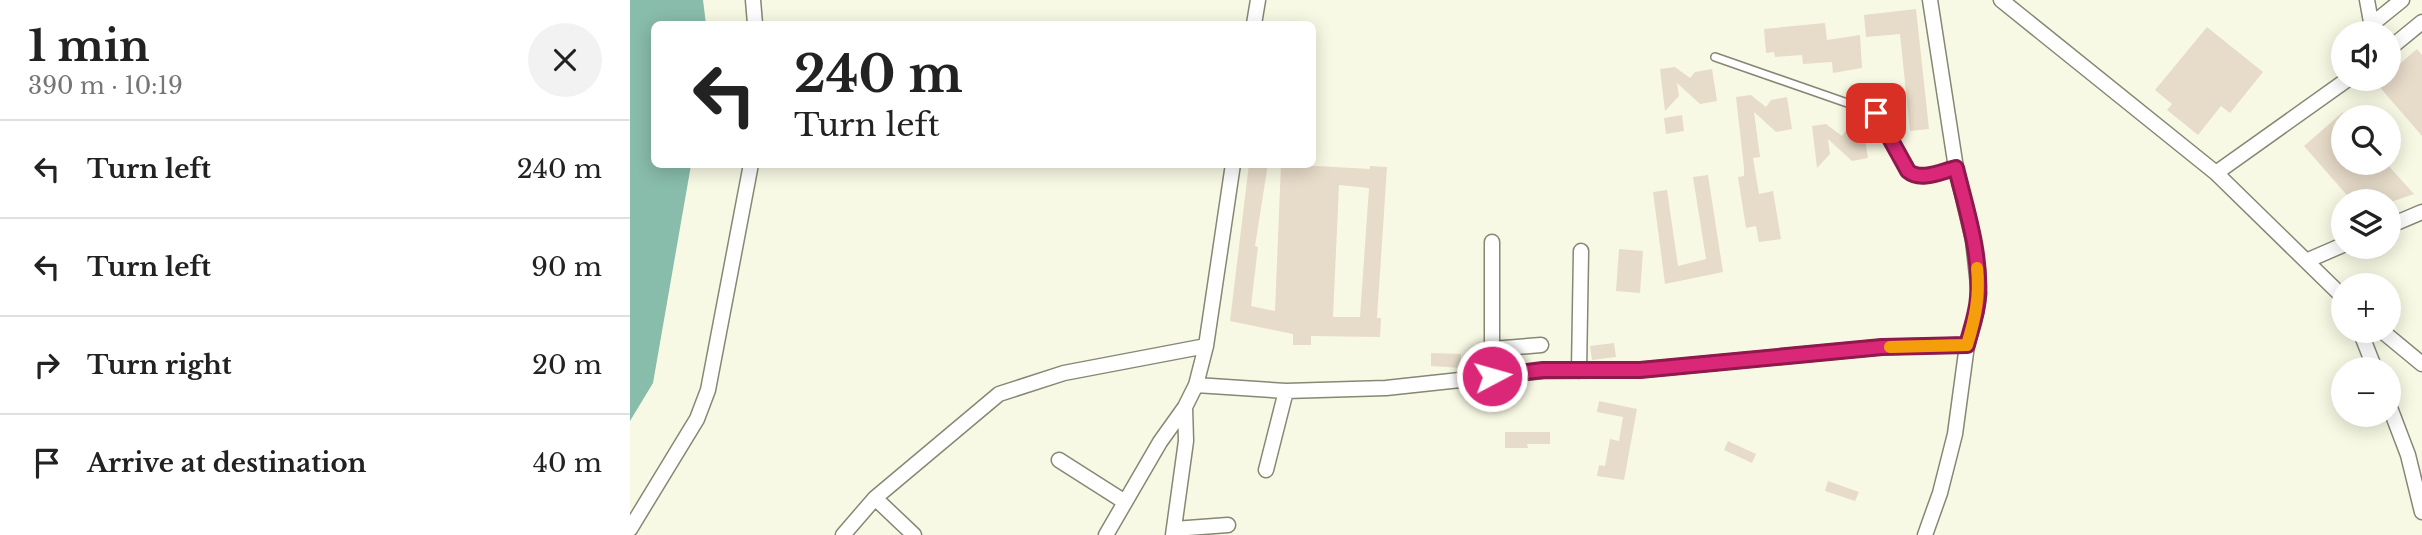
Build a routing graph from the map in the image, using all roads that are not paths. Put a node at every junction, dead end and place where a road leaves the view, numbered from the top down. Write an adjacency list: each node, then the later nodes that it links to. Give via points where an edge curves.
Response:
1 (752, 0): 7 (street)
2 (1258, 0): 8 (street)
3 (1930, 0): 17 (street)
4 (2001, 0): 18 (street)
5 (2367, 0): 9 (street)
6 (2402, 0): 10 (street)
7 (755, 21)
8 (1254, 21)
9 (2371, 21)
10 (2380, 21)
11 (2422, 22): 12 (street)
12 (2401, 39)
13 (1715, 57): 17 (lane, via 1876,113 1913,176)
14 (2331, 91): 18 (street)
15 (750, 168): 44 (street, via 709,390 697,419)
16 (1232, 168): 29 (street)
17 (1956, 168): 28 (street, via 1978,276 1976,313)
18 (2216, 173): 24 (street)
19 (2422, 212): 20 (street)
20 (2401, 221)
21 (1492, 242): 30 (street)
22 (2331, 250): 24 (street)
23 (1581, 251): 32 (street)
24 (2306, 261): 25 (street)
25 (2331, 285)
26 (2397, 343): 31 (street)
27 (1541, 345): 30 (street)
28 (1967, 345): 32 (street, via 1882,347 1640,370); 49 (street, via 1955,434)
29 (1206, 346): 34 (street); 40 (street, via 1065,373 999,394)
30 (1492, 349): 33 (street)
31 (2422, 364)
32 (1579, 371): 33 (street)
33 (1492, 376): 35 (street, via 1386,388)
34 (1196, 385): 35 (street); 36 (street)
35 (1286, 391): 39 (street)
36 (1185, 407): 41 (street); 45 (street, via 1186,441)
37 (2397, 427): 42 (street)
38 (1059, 460): 41 (street)
39 (1266, 470)
40 (875, 498): 46 (street); 47 (street)
41 (1125, 502): 48 (street)
42 (2422, 512)
43 (1228, 524): 45 (street)
44 (630, 529)
45 (1173, 532)
46 (843, 535)
47 (914, 535)
48 (1106, 535)
49 (1925, 535)

